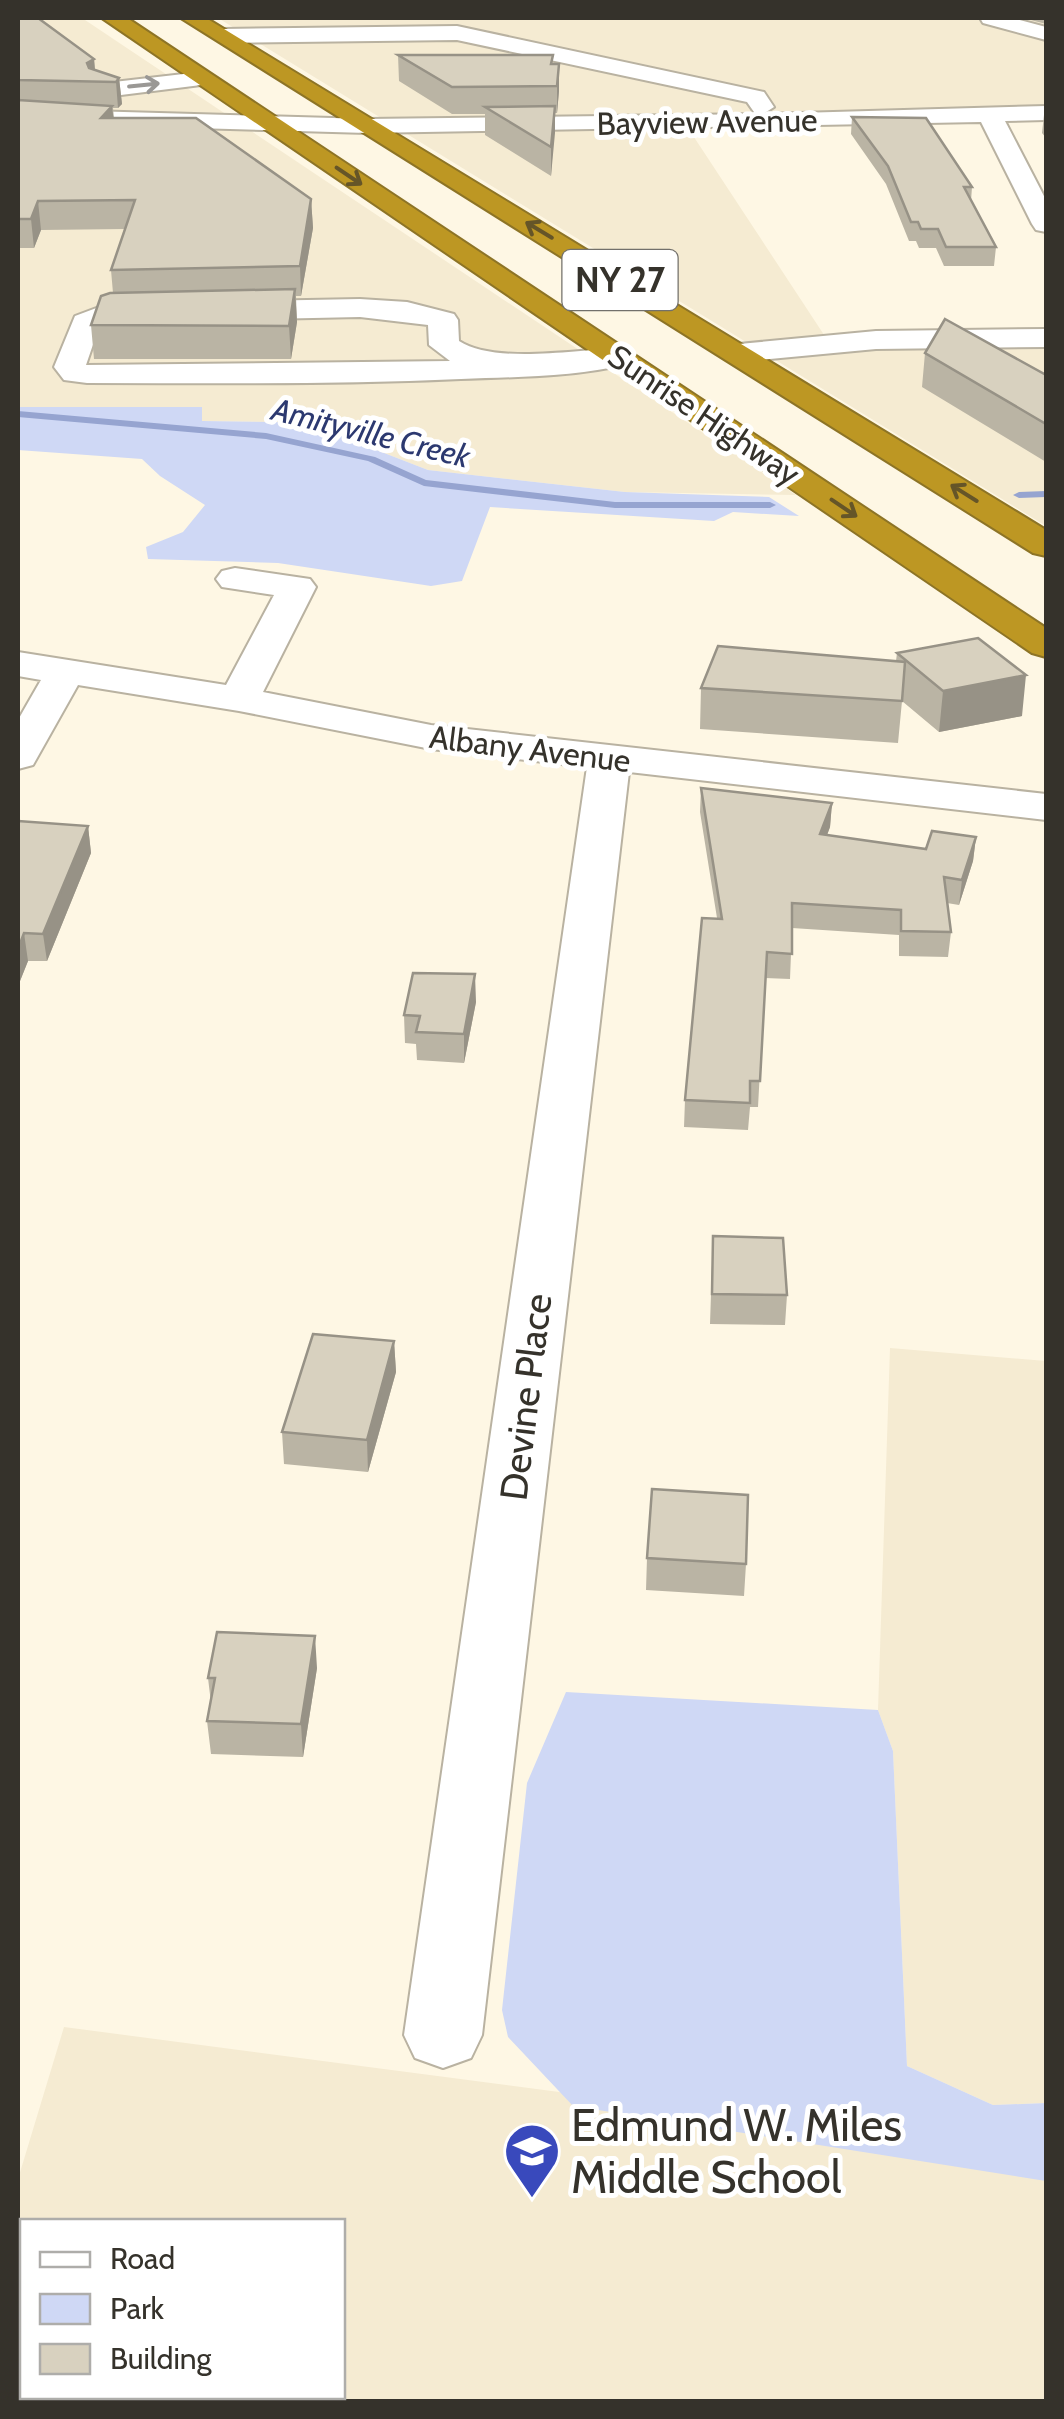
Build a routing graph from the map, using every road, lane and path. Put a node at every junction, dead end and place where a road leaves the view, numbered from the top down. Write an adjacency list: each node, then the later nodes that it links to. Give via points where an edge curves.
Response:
1 (113, 18): 7 (highway, Sunrise Highway / NY 27)
2 (192, 18): 6 (highway, Sunrise Highway / NY 27)
3 (991, 18): 5 (street)
4 (456, 25): 6 (street); 13 (street, via 756,97)
5 (1046, 34)
6 (223, 36): 14 (highway, Sunrise Highway / NY 27)
7 (201, 79): 8 (street, one-way to 7); 12 (highway, Sunrise Highway / NY 27)
8 (18, 98)
9 (1046, 113): 10 (street, Bayview Avenue)
10 (988, 114): 13 (street, Bayview Avenue); 15 (street)
11 (18, 116): 12 (street)
12 (268, 122): 14 (street, Bayview Avenue); 18 (highway, Sunrise Highway / NY 27, one-way to 18)
13 (770, 122): 14 (street, Bayview Avenue, via 637,134)
14 (366, 126): 17 (highway, Sunrise Highway / NY 27, one-way to 14)
15 (1046, 224)
16 (1046, 338): 17 (street, via 876,340)
17 (739, 352): 19 (highway, Sunrise Highway / NY 27, one-way to 17)
18 (617, 357): 18 (street, via 488,360 452,354 444,345 444,320 407,311 124,310 86,322 70,366 87,374 334,372 538,367); 21 (highway, Sunrise Highway / NY 27, one-way to 21)
19 (1040, 537)
20 (235, 580): 24 (street, via 296,588)
21 (1046, 644)
22 (18, 664): 23 (street, Albany Avenue)
23 (65, 672): 24 (street, Albany Avenue); 25 (street)
24 (239, 699): 26 (street, Albany Avenue, via 431,737)
25 (18, 756)
26 (609, 759): 27 (street, Albany Avenue); 28 (street, Devine Place)
27 (1046, 807)
28 (443, 2035)

